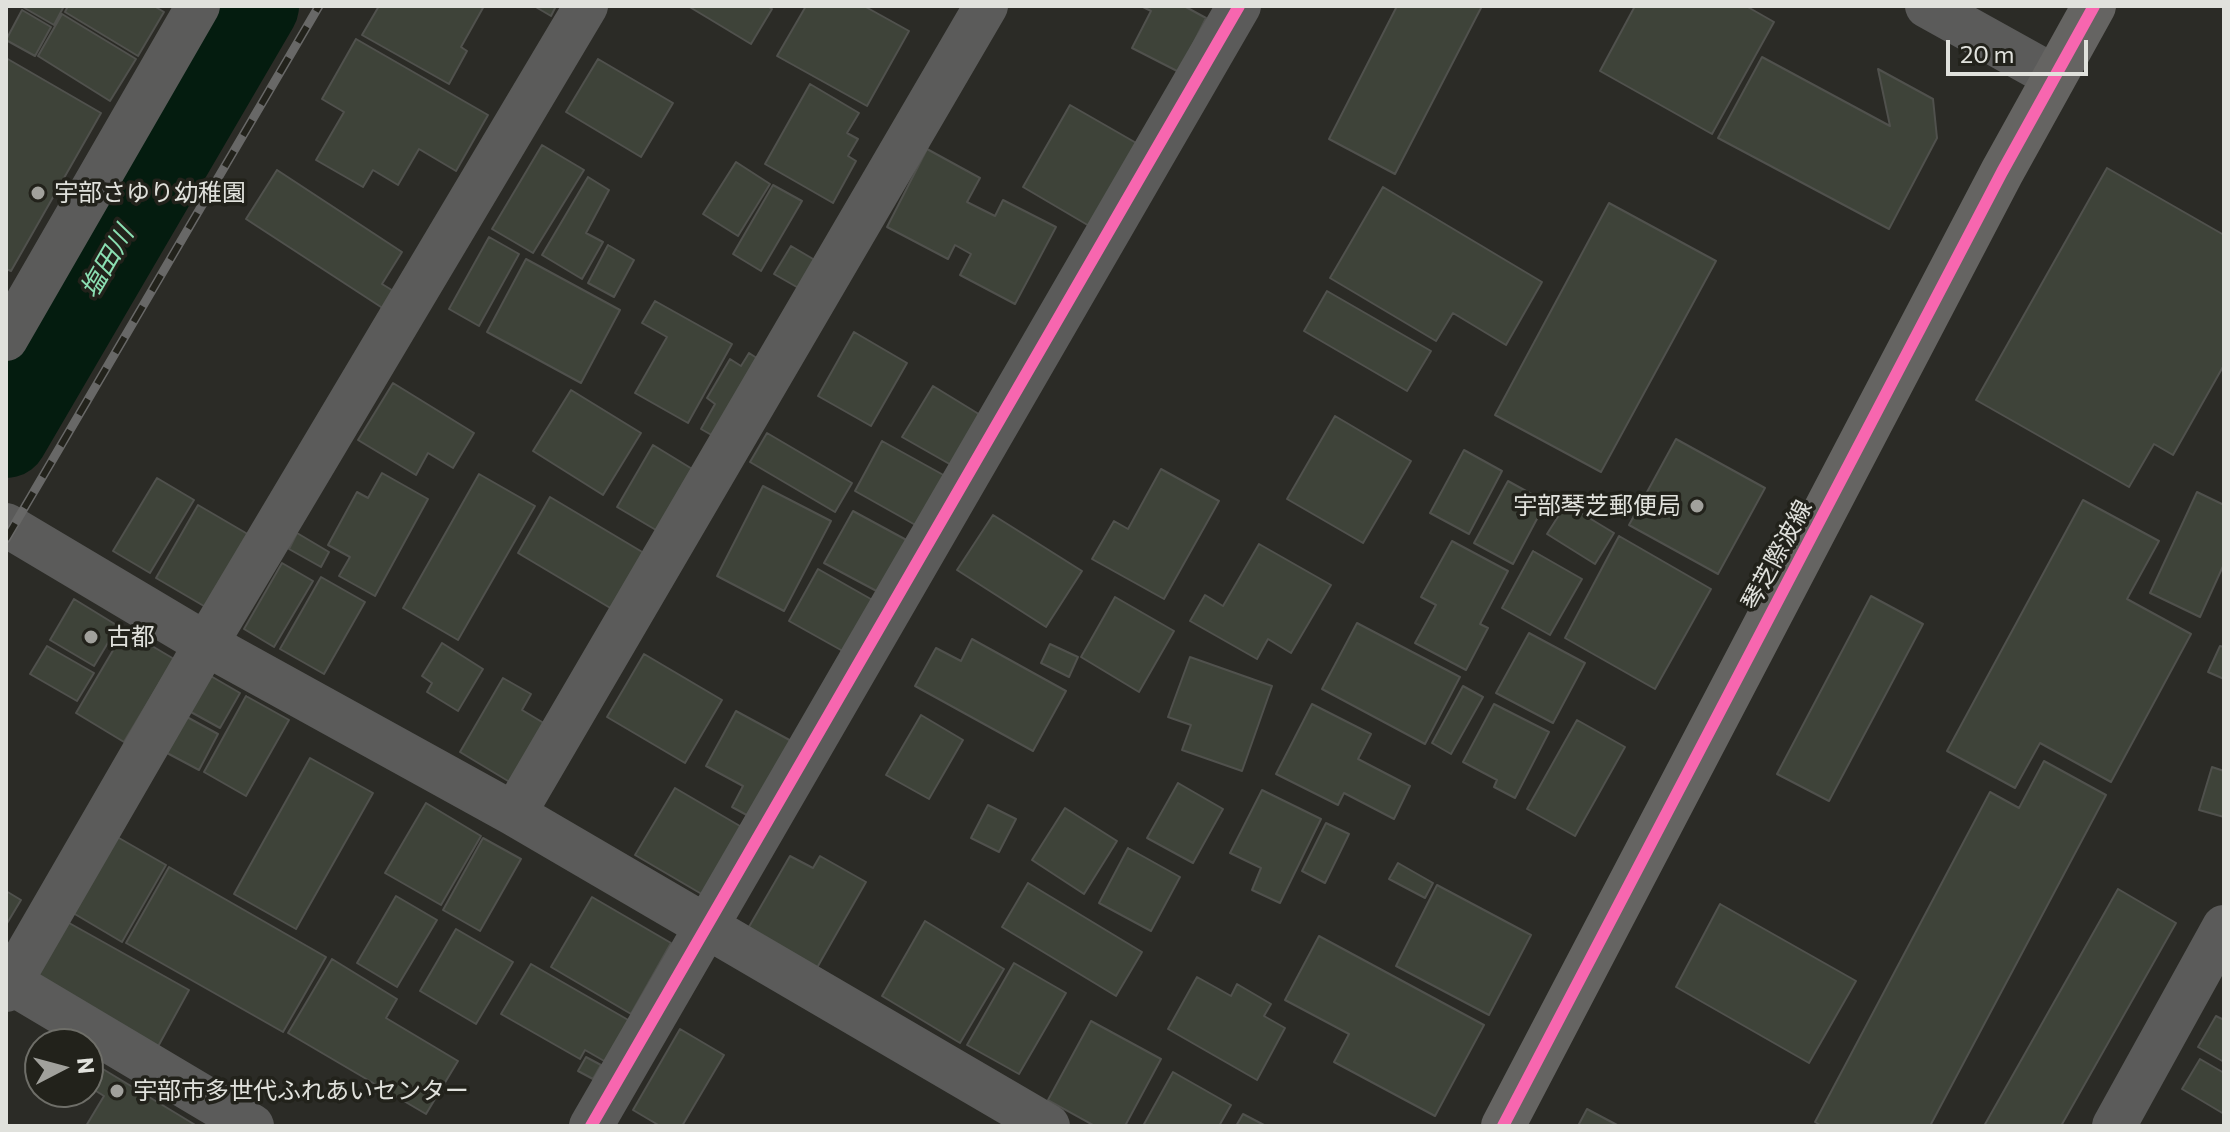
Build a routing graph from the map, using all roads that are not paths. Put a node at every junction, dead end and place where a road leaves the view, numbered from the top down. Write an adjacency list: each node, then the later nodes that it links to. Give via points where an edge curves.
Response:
1 (198, 6): 8 (street)
2 (586, 6): 10 (street)
3 (986, 6): 11 (street)
4 (1239, 6): 12 (street)
5 (1927, 6): 7 (street)
6 (2094, 6): 7 (main road, 琴芝際波線)
7 (2053, 76): 19 (main road, 琴芝際波線)
8 (6, 339)
9 (6, 525): 10 (street)
10 (206, 644): 11 (street); 14 (street)
11 (514, 814): 12 (street)
12 (706, 927): 17 (street); 18 (street)
13 (2224, 927): 15 (street)
14 (8, 986): 16 (street)
15 (2118, 1124)
16 (252, 1126)
17 (591, 1126)
18 (1048, 1126)
19 (1503, 1126)

